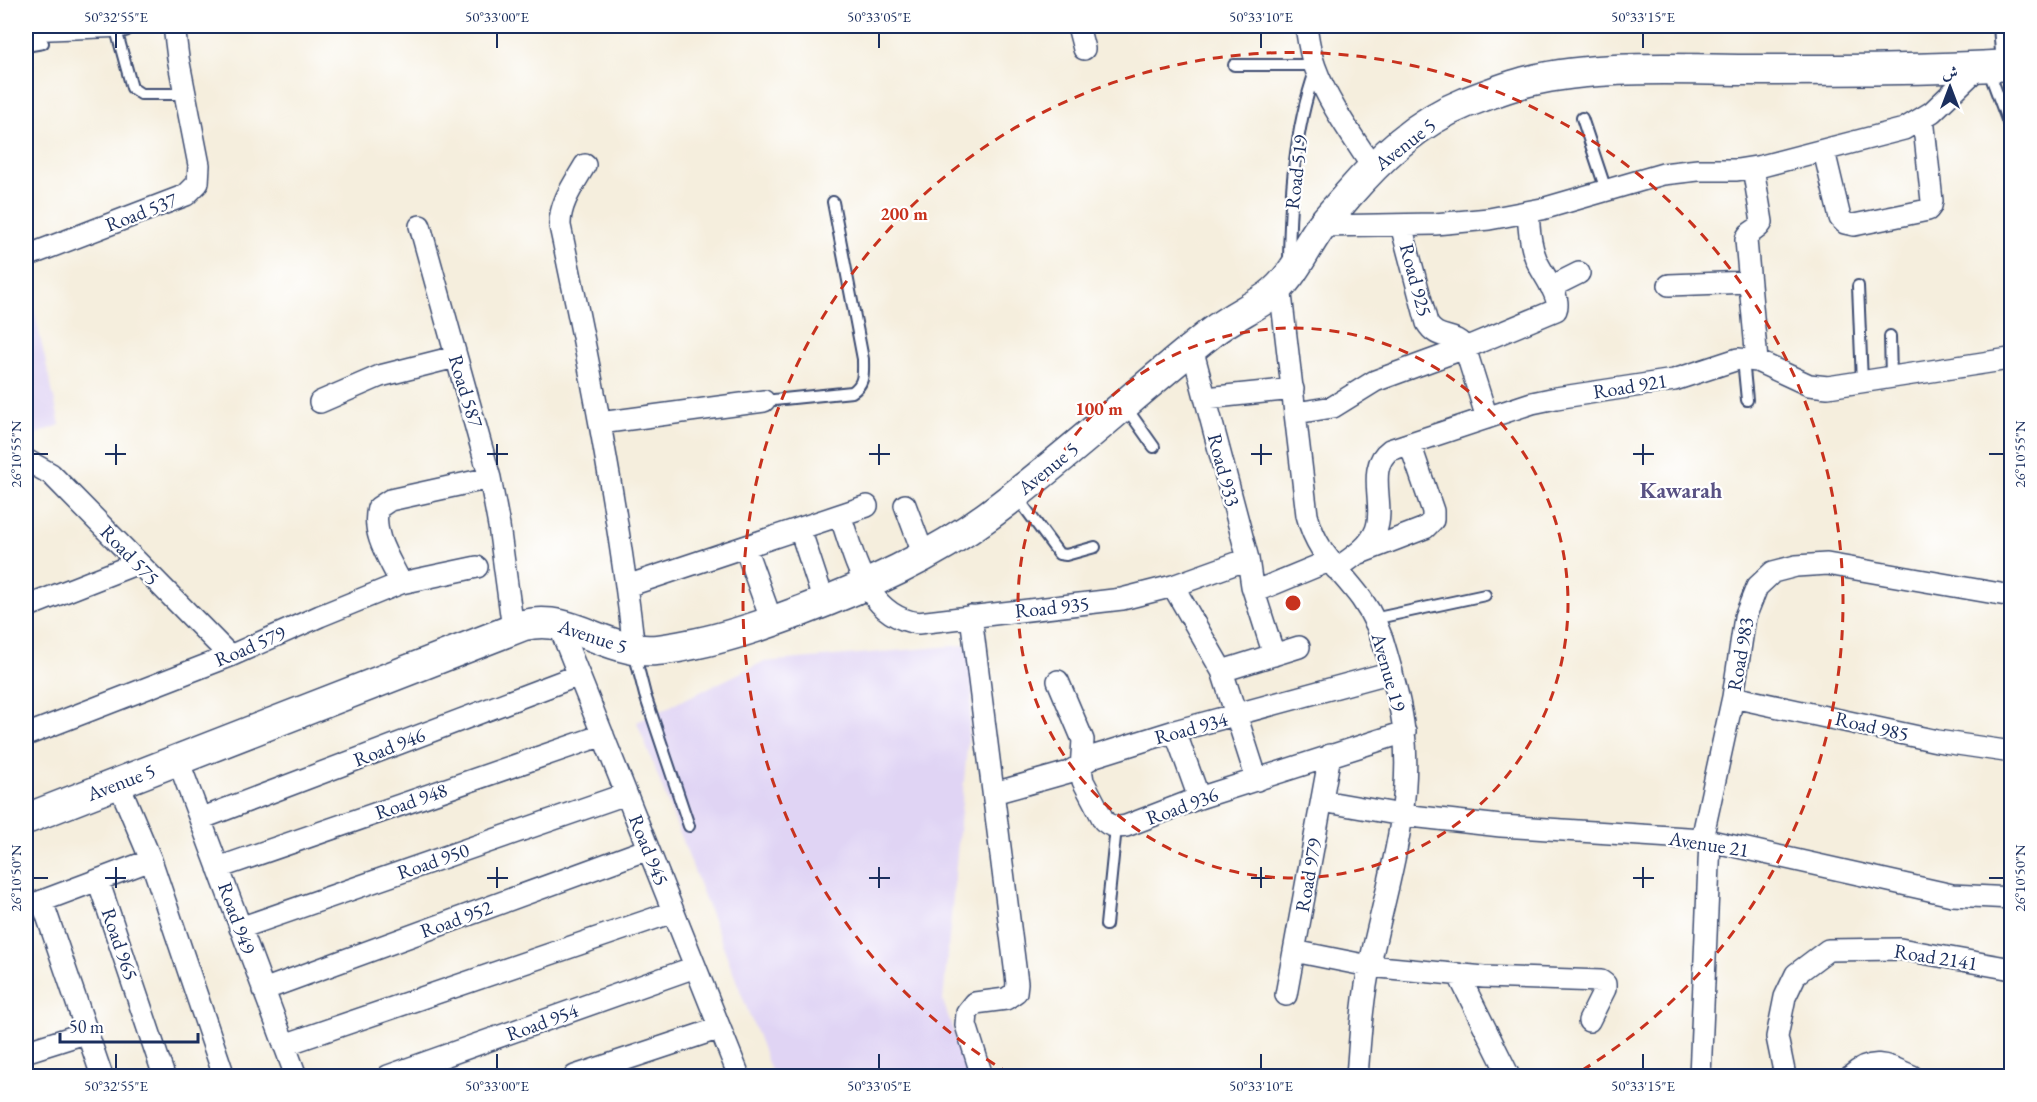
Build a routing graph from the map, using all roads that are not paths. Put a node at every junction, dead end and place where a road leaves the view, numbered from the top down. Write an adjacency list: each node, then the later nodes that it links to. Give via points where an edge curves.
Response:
1 (115, 26): 2 (street); 7 (street); 14 (lane, via 132,88 141,93)
2 (124, 26)
3 (174, 26): 14 (street, Road 537)
4 (1078, 26): 10 (street)
5 (1306, 26): 13 (street)
6 (1999, 26): 12 (lane)
7 (26, 30)
8 (44, 43): 9 (lane)
9 (26, 46)
10 (1084, 49)
11 (1234, 65): 13 (lane)
12 (1995, 66): 16 (street); 17 (lane); 20 (street, Avenue 5, via 1598,71 1528,81 1462,104 1432,120 1401,141)
13 (1315, 67): 20 (street, via 1340,117); 30 (lane, Road 519, via 1297,156)
14 (184, 94): 28 (street, Road 537, via 200,171 194,188 186,195)
15 (1582, 118): 22 (lane)
16 (1923, 118): 18 (street, via 1893,133); 18 (street, via 1931,206 1923,212 1854,225 1845,223 1840,218)
17 (2012, 133)
18 (1824, 150): 21 (street)
19 (585, 165): 51 (street, via 563,205 560,220)
20 (1373, 168): 27 (street, Avenue 5)
21 (1753, 168): 22 (street, via 1680,171); 31 (street, via 1762,222 1746,238)
22 (1606, 190): 24 (street)
23 (833, 202): 46 (lane, via 863,359 863,382 852,392)
24 (1527, 212): 25 (street, via 1462,222); 34 (street, via 1532,248)
25 (1401, 225): 27 (street); 37 (street, Road 925, via 1427,323 1434,332 1457,339)
26 (420, 226): 38 (street, Road 587)
27 (1321, 226): 30 (street, Avenue 5)
28 (32, 254)
29 (1579, 273): 34 (street)
30 (1285, 281): 36 (street, Avenue 5, via 1268,297); 43 (street, Avenue 19)
31 (1749, 282): 32 (street); 40 (street)
32 (1669, 285)
33 (1858, 285): 42 (lane)
34 (1551, 287): 37 (street, via 1558,302 1552,313)
35 (1890, 336): 41 (lane)
36 (1192, 348): 44 (street, Road 933); 48 (street, Avenue 5)
37 (1465, 348): 49 (street, via 1375,381 1333,407); 50 (street)
38 (455, 357): 47 (street, via 380,376); 55 (street, Road 587)
39 (2009, 359): 41 (street)
40 (1750, 360): 42 (street, via 1809,385 1828,387); 45 (lane); 50 (street, Road 921, via 1730,361 1674,380 1556,398)
41 (1891, 378): 42 (street)
42 (1862, 382)
43 (1293, 388): 44 (street); 49 (street, Avenue 19)
44 (1206, 398): 65 (street, Road 933)
45 (1747, 400)
46 (764, 401): 51 (street)
47 (320, 402)
48 (1124, 406): 53 (lane); 56 (street, Avenue 5)
49 (1296, 413): 67 (street, Avenue 19, via 1307,515 1315,539)
50 (1486, 418): 52 (street, Road 921)
51 (600, 423): 70 (street)
52 (1410, 444): 63 (street, Road 921, via 1390,450 1379,463 1378,521 1371,539); 63 (street, via 1433,520 1425,528)
53 (1154, 447)
54 (26, 460): 66 (street, Road 575, via 51,474)
55 (490, 478): 69 (street, via 390,500 378,508 378,533); 82 (street, Road 587)
56 (1015, 495): 62 (lane, via 1059,554); 64 (street, Avenue 5)
57 (905, 505): 64 (street)
58 (867, 506): 59 (street)
59 (840, 515): 60 (street); 71 (street)
60 (800, 529): 61 (street); 76 (street)
61 (746, 547): 70 (street); 80 (street)
62 (1095, 547)
63 (1358, 554): 67 (street, Road 921)
64 (924, 556): 71 (street, Avenue 5)
65 (1248, 559): 72 (street, Road 935); 73 (street, Road 933)
66 (138, 563): 77 (street); 86 (street, Road 575)
67 (1332, 565): 73 (street); 79 (street, Avenue 19, via 1361,598)
68 (477, 567): 69 (street, Road 579)
69 (401, 583): 86 (street, Road 579)
70 (627, 586): 84 (street)
71 (866, 586): 76 (street, Avenue 5); 78 (street, Road 935, via 891,615 905,621)
72 (1173, 586): 78 (street, Road 935, via 1105,601); 87 (street)
73 (1254, 592): 85 (street, Road 933)
74 (1485, 595): 79 (lane)
75 (2012, 596): 91 (street, Road 983, via 1827,564 1773,572 1757,587 1745,616)
76 (824, 603): 80 (street, Avenue 5)
77 (26, 607)
78 (972, 616): 103 (street)
79 (1373, 619): 88 (street, Avenue 19)
80 (772, 622): 84 (street, Avenue 5, via 687,645)
81 (558, 623): 82 (street, Avenue 5, via 535,623); 84 (street, Avenue 5); 89 (street, Road 945)
82 (513, 629): 99 (street, Avenue 5)
83 (1299, 647): 85 (street)
84 (634, 649): 110 (lane, via 645,695)
85 (1274, 655): 87 (street)
86 (230, 656): 95 (street, Road 579)
87 (1222, 671): 92 (street)
88 (1392, 672): 92 (street, Road 934); 94 (street, Avenue 19)
89 (579, 675): 96 (street, Road 945); 109 (street, Road 946)
90 (1058, 681): 100 (street, via 1083,740)
91 (1733, 697): 97 (street, Road 985, via 1937,741); 112 (street, Road 983)
92 (1237, 715): 93 (street, Road 934); 101 (street)
93 (1175, 731): 100 (street, Road 934, via 1095,756); 105 (street)
94 (1405, 732): 98 (street, Road 936); 107 (street, Avenue 19)
95 (26, 735)
96 (603, 735): 104 (street, Road 945); 115 (street, Road 948)
97 (2012, 752)
98 (1330, 756): 101 (street, Road 936); 106 (street, Road 979)
99 (178, 760): 102 (street, Avenue 5); 109 (street, Road 949)
100 (1082, 765): 103 (street, Road 934); 111 (street, via 1083,781 1104,821)
101 (1257, 780): 105 (street, Road 936)
102 (118, 782): 108 (street, Avenue 5); 114 (street)
103 (994, 793): 141 (street, via 1017,987 1010,998 975,1003 967,1013 966,1025)
104 (626, 794): 113 (street, Road 945); 121 (street, Road 950)
105 (1199, 798): 111 (street, Road 936)
106 (1322, 801): 107 (street, Avenue 21); 122 (street, Road 979)
107 (1402, 815): 112 (street, Avenue 21); 123 (street, Avenue 19)
108 (26, 819)
109 (200, 819): 115 (street, Road 949)
110 (689, 826)
111 (1116, 827): 120 (lane)
112 (1706, 840): 117 (street, Avenue 21, via 1952,895); 144 (street, Road 983)
113 (648, 849): 119 (street, Road 945); 127 (street, Road 952)
114 (151, 860): 116 (street); 136 (street)
115 (218, 868): 121 (street, Road 949)
116 (98, 879): 118 (street); 135 (street, Road 965)
117 (2012, 898)
118 (34, 904): 131 (street)
119 (673, 912): 124 (street, Road 945); 132 (street)
120 (1106, 925)
121 (240, 928): 127 (street, Road 949)
122 (1294, 951): 123 (street); 128 (street, Road 979)
123 (1369, 966): 126 (street); 142 (street, Avenue 19)
124 (695, 967): 130 (street, Road 945); 138 (street, Road 954)
125 (2012, 969): 145 (street, Road 2141, via 1900,949 1827,950 1796,974 1785,998 1777,1037)
126 (1458, 974): 129 (street, via 1601,981 1605,989); 143 (street)
127 (263, 990): 132 (street, Road 949)
128 (1286, 995)
129 (1589, 1021)
130 (720, 1028): 139 (street); 140 (street, Road 945)
131 (88, 1032): 133 (street); 134 (street)
132 (284, 1045): 137 (street, Road 949)
133 (27, 1049)
134 (102, 1077)
135 (164, 1077)
136 (224, 1077)
137 (296, 1077)
138 (388, 1077)
139 (575, 1077)
140 (739, 1077)
141 (982, 1077)
142 (1357, 1077)
143 (1509, 1077)
144 (1700, 1077)
145 (1785, 1077)
146 (1851, 1077): 147 (street, via 1866,1065 1882,1064)
147 (1912, 1077)

